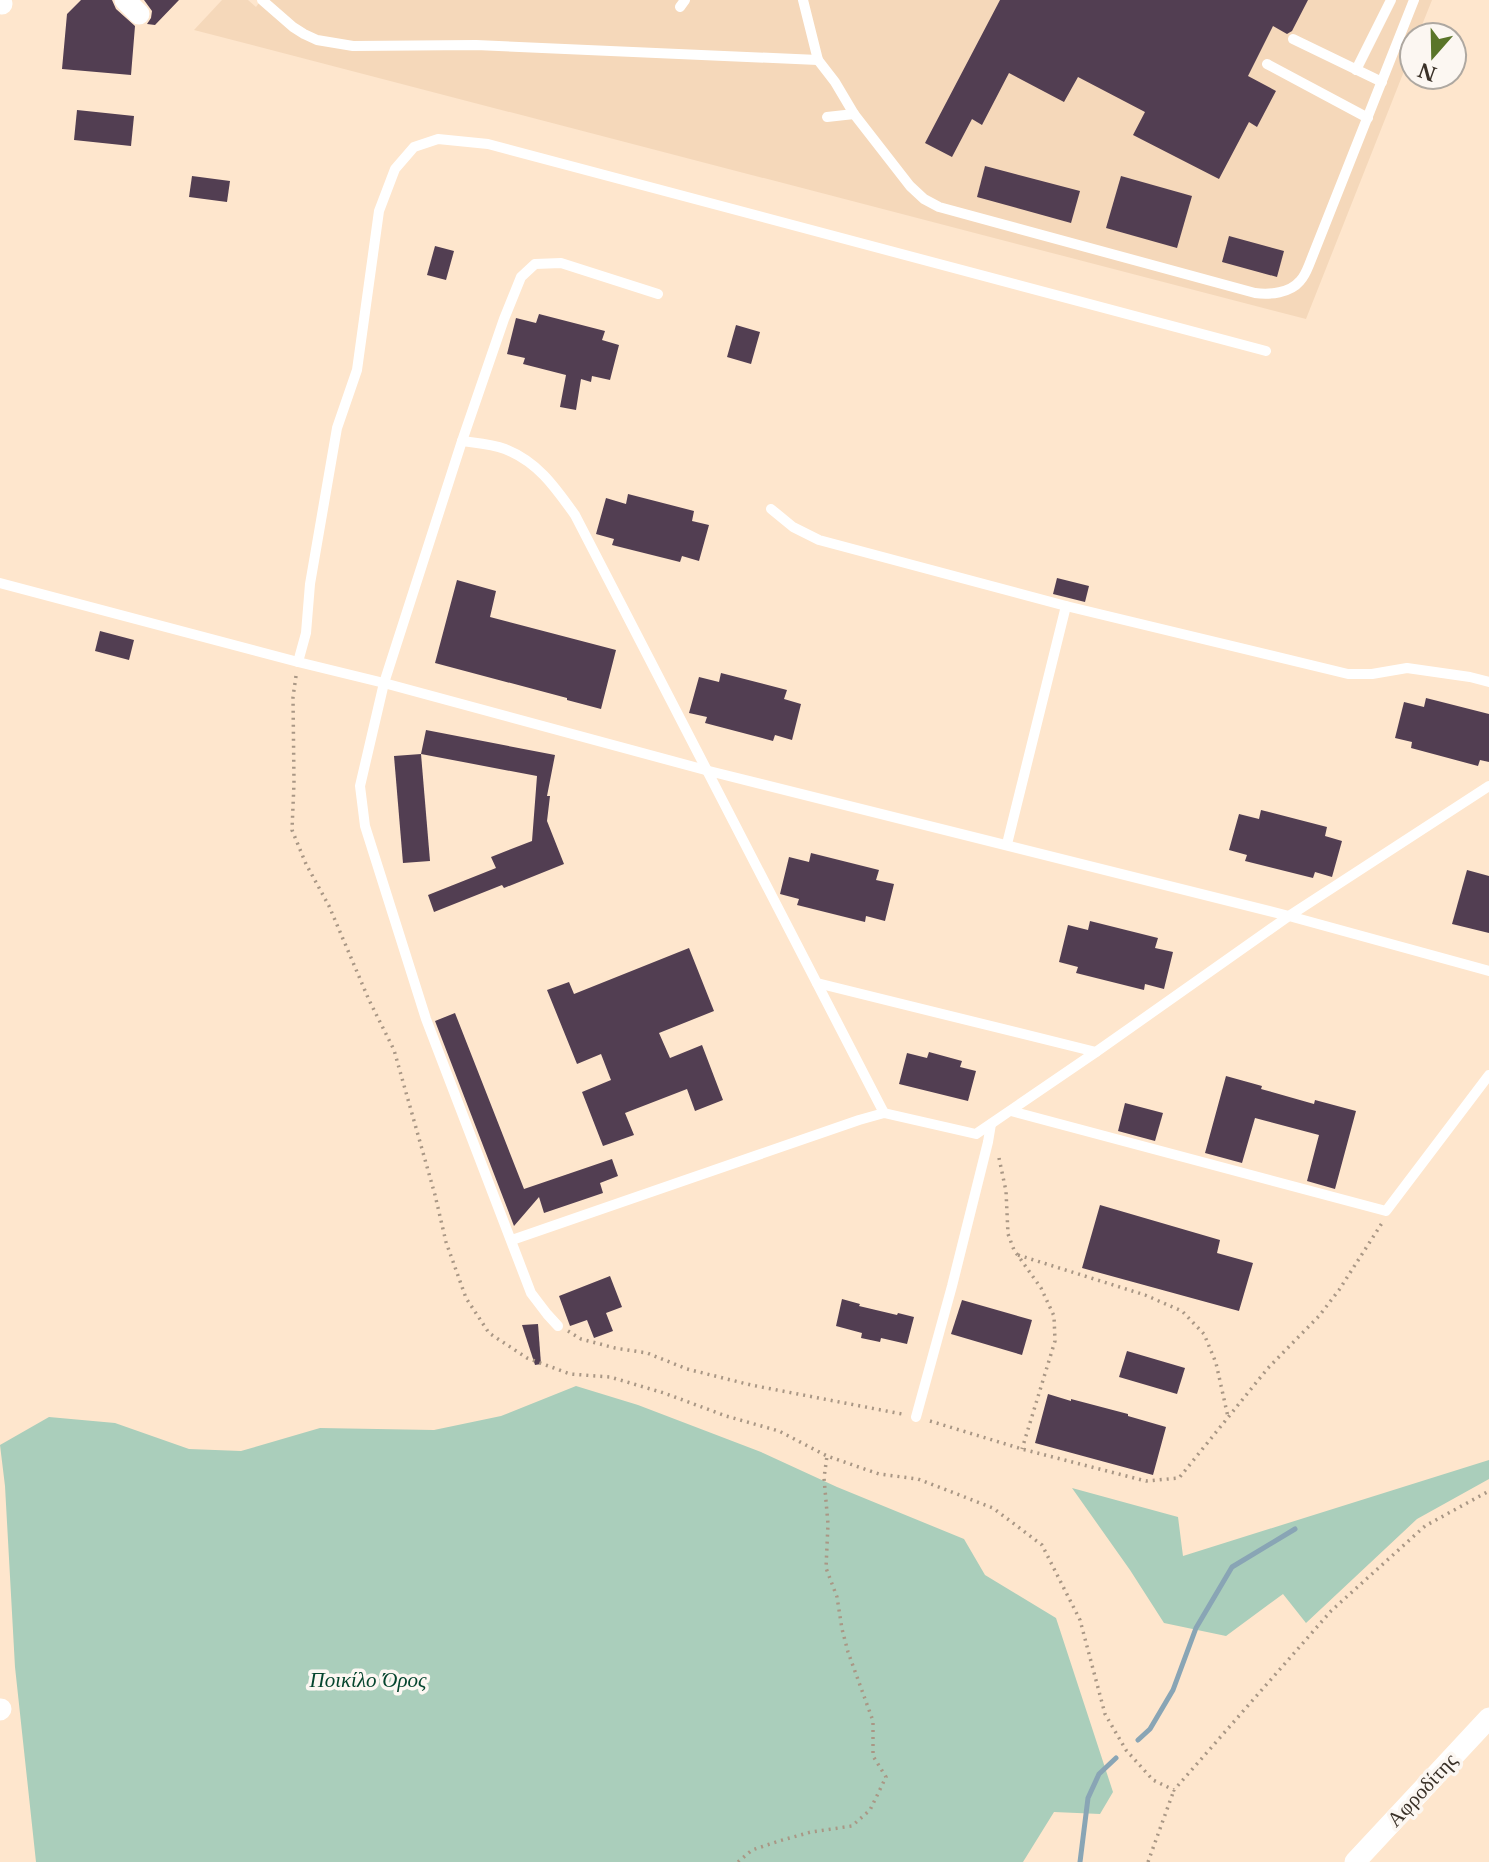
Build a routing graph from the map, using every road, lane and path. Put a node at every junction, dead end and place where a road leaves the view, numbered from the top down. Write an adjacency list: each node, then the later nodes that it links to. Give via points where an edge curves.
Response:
1 (262, 0): 6 (lane, via 304,34 353,46 476,45)
2 (803, 0): 6 (lane)
3 (1391, 0): 8 (lane)
4 (1414, 0): 9 (lane)
5 (1293, 39): 8 (lane)
6 (818, 60): 10 (lane)
7 (1267, 64): 12 (lane)
8 (1356, 70): 9 (lane)
9 (1382, 82): 12 (lane)
10 (854, 114): 11 (lane); 12 (lane, via 909,186 939,207 1268,295 1300,283)
11 (827, 117)
12 (1368, 118)
13 (658, 293): 15 (lane, via 561,263 535,264 521,277)
14 (1266, 351): 19 (lane, via 488,144 438,139 414,147 395,169 379,211 357,370 337,428)
15 (462, 440): 21 (lane); 22 (lane, via 503,448 546,476 575,515)
16 (771, 509): 18 (lane, via 819,540)
17 (0, 583): 19 (lane)
18 (1066, 606): 20 (lane, via 1348,674 1407,668); 24 (lane)
19 (298, 663): 21 (lane)
20 (1489, 682)
21 (384, 683): 22 (lane); 35 (lane, via 360,786 365,826 426,1019)
22 (709, 771): 24 (lane); 27 (lane)
23 (1489, 786): 25 (lane)
24 (1007, 844): 25 (lane)
25 (1289, 916): 26 (lane); 28 (lane)
26 (1489, 971)
27 (817, 982): 28 (lane); 31 (lane)
28 (1096, 1052): 30 (lane)
29 (1489, 1075): 34 (lane)
30 (1011, 1111): 32 (lane); 34 (lane)
31 (884, 1113): 32 (lane, via 976,1134); 35 (lane)
32 (991, 1124): 33 (lane)
33 (988, 1142): 36 (path, via 999,1156 1008,1234); 38 (lane)
34 (1385, 1211): 39 (path, via 1383,1222 1339,1290)
35 (512, 1240): 37 (lane, via 531,1293)
36 (1017, 1254): 39 (path, via 1182,1311 1204,1334); 40 (path, via 1055,1316 1055,1341)
37 (558, 1326): 38 (path, via 581,1339 646,1353 687,1369)
38 (916, 1417): 40 (path)
39 (1228, 1417): 40 (path, via 1179,1478 1146,1481)
40 (1022, 1449)
41 (1489, 1491): 43 (path, via 1425,1526 1331,1611)
42 (1489, 1718): 46 (street, Αφροδίτης)
43 (1174, 1790): 44 (path, via 1153,1780 1126,1750 1105,1714 1080,1620 1042,1545 993,1508 918,1479 879,1474 827,1456 826,1568 848,1652 873,1721 873,1756 886,1777 870,1810 852,1826 779,1841 752,1850); 45 (path)
44 (738, 1862)
45 (1148, 1862)
46 (1355, 1862)

